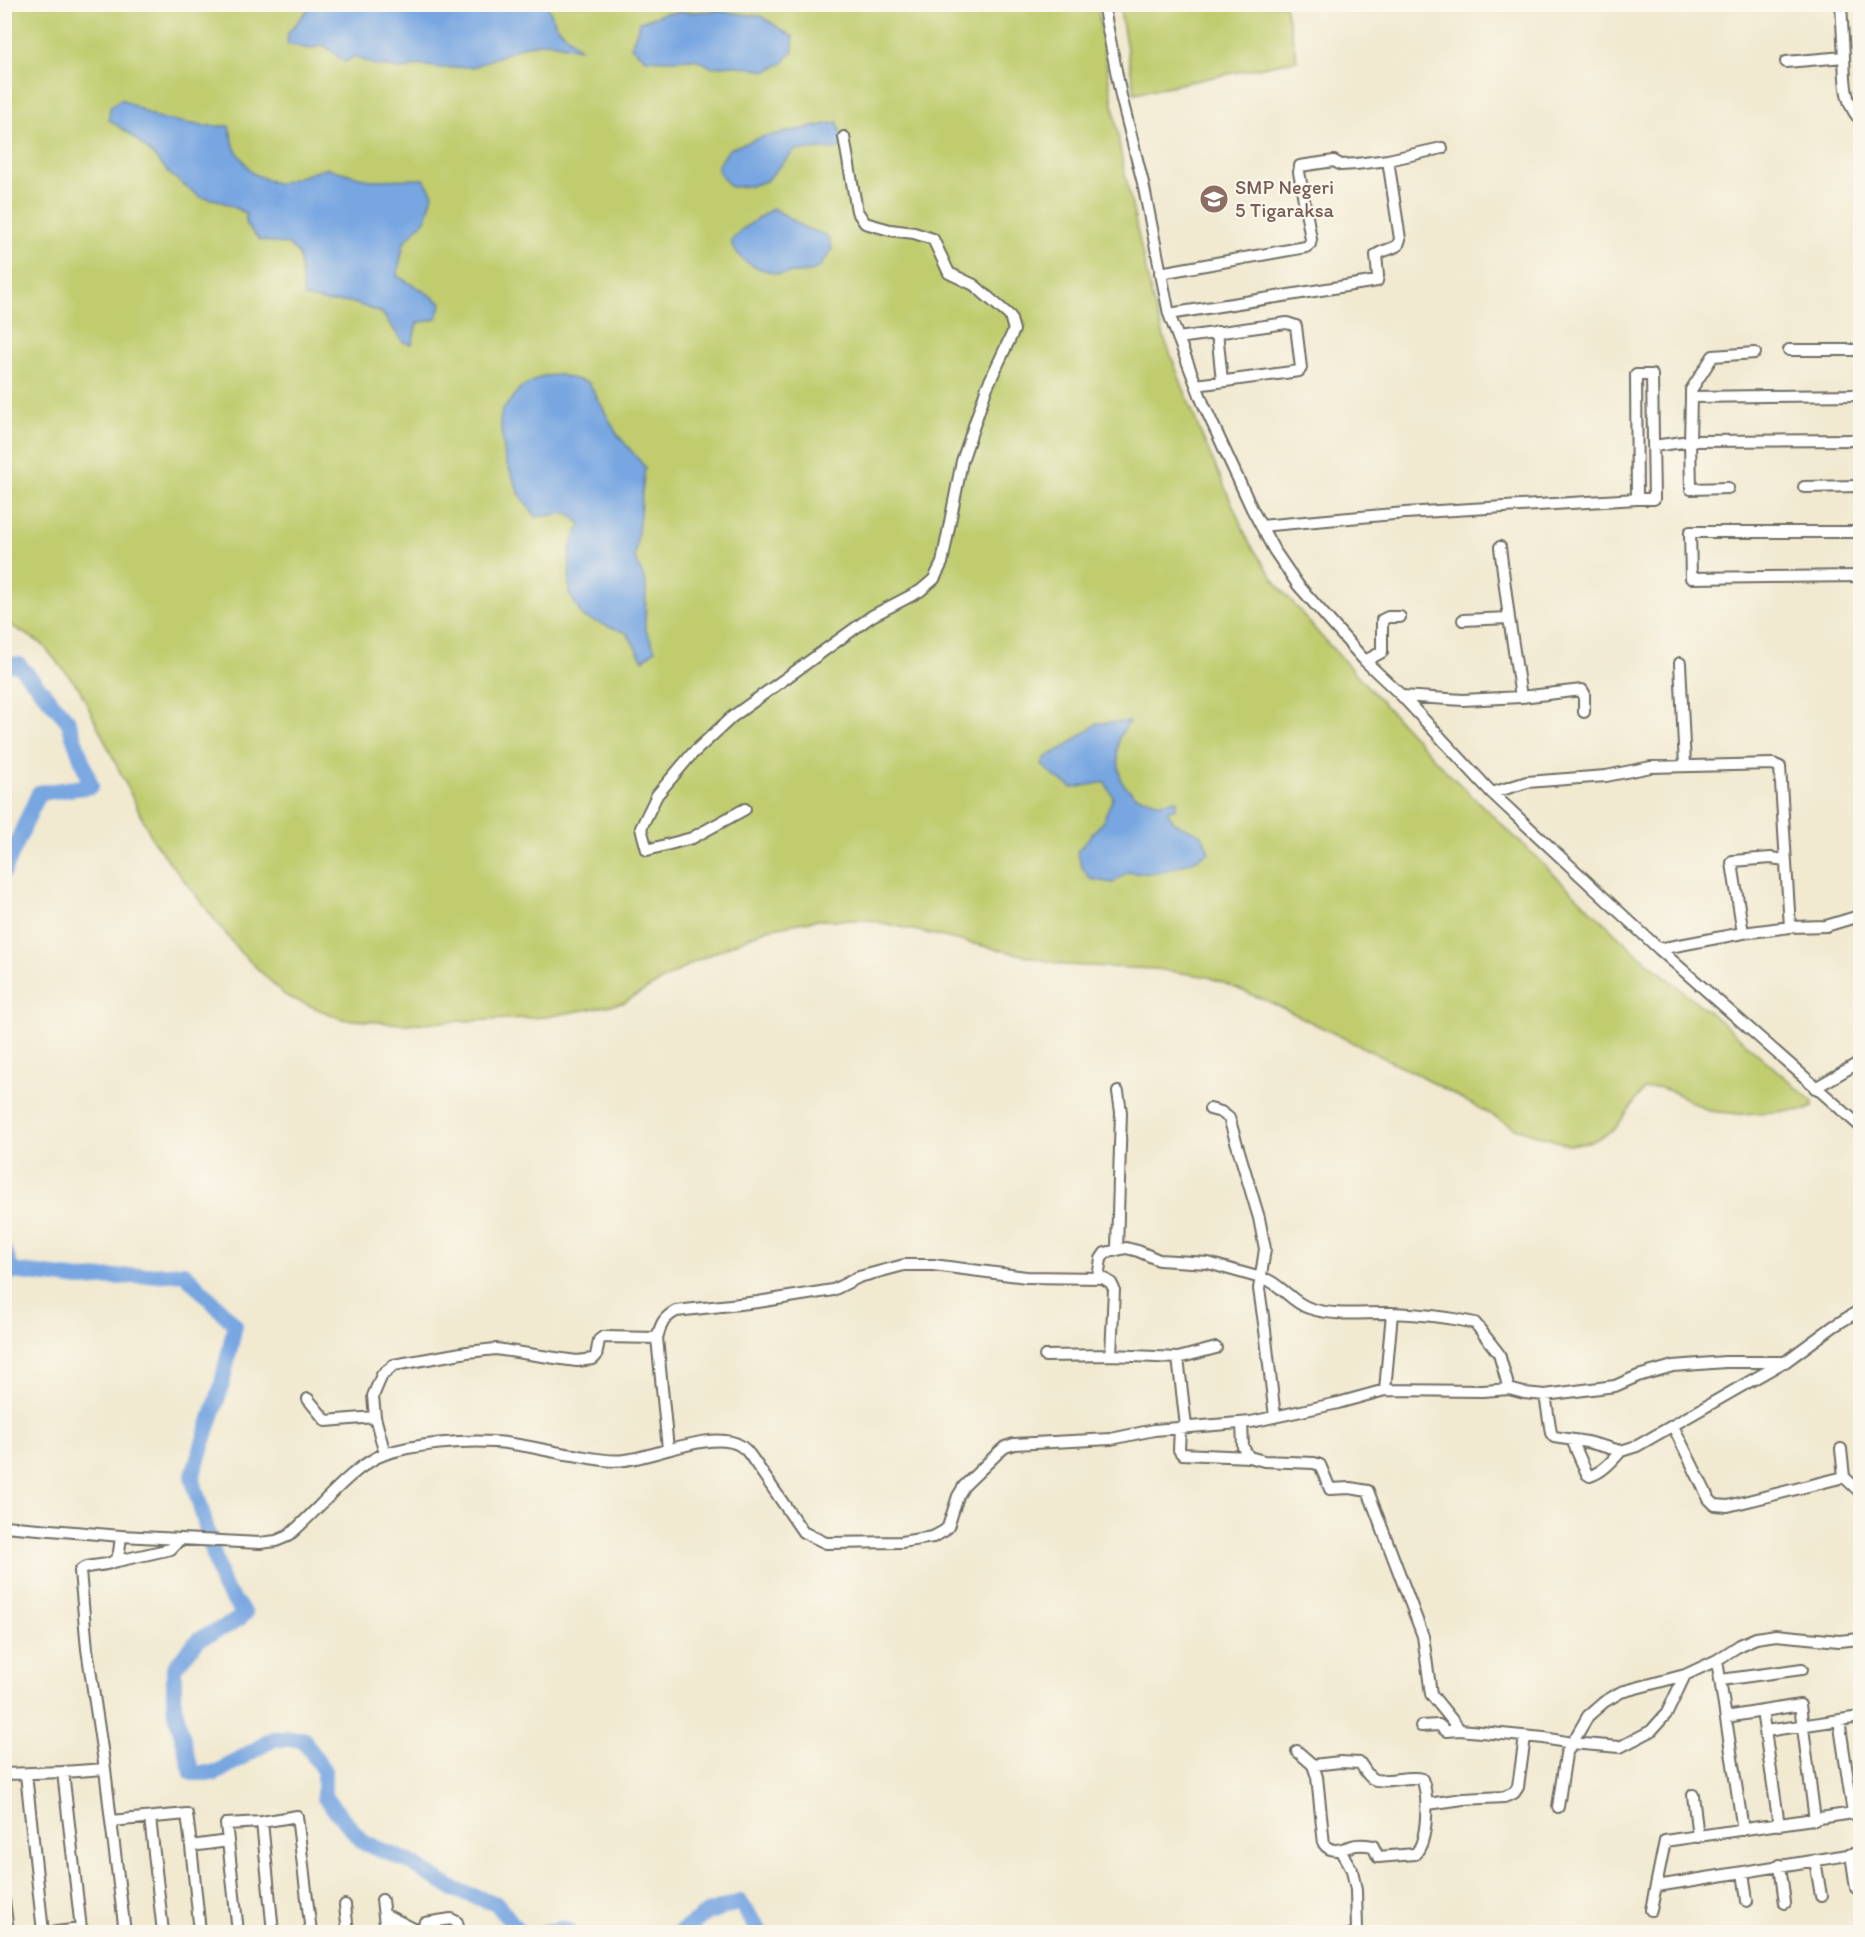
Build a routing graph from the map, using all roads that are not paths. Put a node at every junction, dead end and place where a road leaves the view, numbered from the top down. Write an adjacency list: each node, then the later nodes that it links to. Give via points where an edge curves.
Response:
1 (1102, 4): 9 (street)
2 (1841, 4): 3 (street)
3 (1844, 57): 4 (street); 5 (street, via 1850,106)
4 (1786, 62)
5 (1860, 117)
6 (844, 137): 41 (street, via 857,211 865,223 933,239 949,273 974,285 1010,316 1014,330 987,387 962,461 942,563 934,579 920,591 872,616 732,717 699,748 657,795 641,828 646,850 692,838)
7 (1442, 148): 8 (street)
8 (1388, 159): 9 (street, via 1300,166 1311,239 1306,247); 10 (street, via 1400,239 1398,245 1376,255 1377,281)
9 (1160, 273): 10 (street)
10 (1169, 314): 12 (street)
11 (1217, 332): 12 (street); 16 (street); 16 (street, via 1292,323 1296,326 1301,368)
12 (1178, 338): 17 (street)
13 (1789, 350): 14 (street)
14 (1860, 350)
15 (1755, 353): 19 (street, via 1713,356 1691,390)
16 (1221, 381): 17 (street)
17 (1196, 385): 27 (street)
18 (1860, 396): 19 (street)
19 (1691, 397): 21 (street)
20 (1860, 440): 21 (street)
21 (1690, 441): 22 (street); 25 (street, via 1691,489)
22 (1653, 446): 26 (street, via 1654,499); 26 (street, via 1652,375 1636,375)
23 (1860, 486): 24 (street)
24 (1804, 487)
25 (1728, 488)
26 (1637, 500): 27 (street, via 1405,513)
27 (1261, 526): 34 (street, via 1298,585)
28 (1860, 532): 30 (street, via 1690,532 1691,578)
29 (1500, 547): 32 (street)
30 (1860, 576)
31 (1400, 617): 34 (street, via 1382,620 1382,652)
32 (1509, 618): 33 (street); 37 (street)
33 (1463, 620)
34 (1365, 661): 36 (street)
35 (1680, 663): 39 (street)
36 (1402, 696): 37 (street, via 1463,700); 40 (street)
37 (1521, 697): 38 (street, via 1582,690)
38 (1584, 712)
39 (1686, 766): 40 (street, via 1527,782); 42 (street, via 1780,767)
40 (1492, 793): 46 (street)
41 (745, 809)
42 (1785, 860): 44 (street); 45 (street, via 1733,861)
43 (1859, 916): 44 (street, via 1826,926)
44 (1790, 927): 45 (street)
45 (1743, 933): 46 (street)
46 (1659, 949): 48 (street)
47 (1860, 1062): 48 (street)
48 (1815, 1088): 51 (street)
49 (1118, 1092): 52 (street, via 1121,1112)
50 (1210, 1109): 54 (street, via 1226,1114 1231,1122 1265,1249)
51 (1860, 1126)
52 (1116, 1249): 53 (street, via 1101,1259); 54 (street, via 1133,1249 1166,1261 1208,1263)
53 (1098, 1277): 57 (street, via 1026,1277 904,1265 859,1277 833,1290 676,1311 661,1322); 60 (street, via 1114,1288)
54 (1261, 1278): 56 (street, via 1312,1309); 67 (street, via 1258,1289)
55 (1860, 1310): 62 (street)
56 (1392, 1313): 63 (street, via 1475,1323 1499,1354); 64 (street)
57 (657, 1338): 68 (street, via 603,1337 592,1359 562,1359 496,1349 394,1365 382,1375 373,1396); 73 (street)
58 (1216, 1348): 61 (street)
59 (1045, 1356): 60 (street)
60 (1112, 1356): 61 (street)
61 (1178, 1358): 71 (street)
62 (1785, 1362): 65 (street, via 1673,1366 1616,1386); 70 (street)
63 (1509, 1389): 64 (street); 65 (street)
64 (1385, 1390): 67 (street)
65 (1545, 1395): 72 (street, via 1551,1433)
66 (309, 1399): 68 (street, via 326,1421)
67 (1275, 1416): 69 (street)
68 (375, 1417): 76 (street)
69 (1242, 1423): 71 (street); 77 (street, via 1243,1447)
70 (1673, 1426): 75 (street); 78 (street, via 1709,1500 1715,1504 1728,1506)
71 (1183, 1427): 73 (street, via 1111,1439 1005,1447 960,1491 944,1531 933,1537 901,1542 826,1543 803,1532 750,1455 732,1442); 77 (street, via 1179,1450 1182,1454)
72 (1572, 1440): 75 (street); 75 (street, via 1590,1476)
73 (668, 1449): 76 (street, via 625,1461 476,1441)
74 (1840, 1449): 78 (street)
75 (1622, 1452)
76 (385, 1454): 82 (street, via 352,1476 288,1536 276,1541)
77 (1248, 1457): 95 (street, via 1314,1463 1320,1465 1330,1489 1368,1491 1423,1636 1431,1694)
78 (1844, 1477): 79 (street)
79 (1860, 1492)
80 (4, 1526): 81 (street)
81 (121, 1536): 82 (street); 83 (street, via 118,1557)
82 (180, 1539): 83 (street, via 171,1549)
83 (113, 1562): 101 (street, via 80,1571)
84 (1860, 1639): 85 (street, via 1776,1635 1756,1638)
85 (1717, 1660): 87 (street); 88 (street)
86 (1802, 1669): 88 (street)
87 (1684, 1676): 98 (street, via 1622,1692 1604,1702 1588,1716); 98 (street, via 1667,1713 1651,1731 1620,1747)
88 (1721, 1680): 90 (street)
89 (1762, 1711): 90 (street); 94 (street, via 1800,1705); 96 (street)
90 (1726, 1717): 114 (street)
91 (1860, 1717): 92 (street)
92 (1839, 1720): 94 (street); 108 (street)
93 (1421, 1726): 95 (street)
94 (1802, 1726): 96 (street); 110 (street)
95 (1460, 1730): 97 (street)
96 (1766, 1731): 113 (street)
97 (1525, 1737): 98 (street); 106 (street, via 1514,1793)
98 (1571, 1743): 107 (street)
99 (1297, 1751): 100 (street)
100 (1313, 1765): 106 (street, via 1360,1763 1377,1780 1420,1778); 118 (street, via 1324,1844 1330,1850)
101 (105, 1768): 102 (street); 111 (street)
102 (63, 1772): 104 (street); 136 (street, via 81,1929)
103 (4, 1774): 104 (street)
104 (26, 1774): 135 (street)
105 (1694, 1795): 115 (street)
106 (1428, 1804): 118 (street, via 1423,1842 1415,1854 1378,1857 1368,1845)
107 (1558, 1807)
108 (1857, 1812): 110 (street)
109 (150, 1818): 111 (street); 117 (street, via 188,1814); 138 (street)
110 (1815, 1820): 113 (street)
111 (111, 1821): 137 (street)
112 (262, 1822): 116 (street, via 226,1824); 141 (street); 142 (street, via 297,1816)
113 (1779, 1825): 114 (street)
114 (1743, 1830): 115 (street)
115 (1698, 1837): 124 (street, via 1665,1841)
116 (228, 1841): 117 (street); 140 (street)
117 (191, 1846): 139 (street)
118 (1340, 1850): 147 (street, via 1352,1870 1356,1890)
119 (1856, 1854): 120 (street); 122 (street)
120 (1815, 1860): 121 (street); 126 (street)
121 (1780, 1865): 123 (street); 130 (street)
122 (1857, 1871): 125 (street)
123 (1743, 1872): 124 (street); 129 (street)
124 (1657, 1886): 132 (street)
125 (1856, 1888)
126 (1821, 1896)
127 (4, 1900): 134 (street)
128 (382, 1900): 133 (street)
129 (1748, 1901)
130 (1785, 1903)
131 (345, 1905): 143 (street)
132 (1651, 1910)
133 (384, 1914): 144 (street); 145 (street)
134 (8, 1932)
135 (43, 1932)
136 (56, 1932)
137 (124, 1932)
138 (163, 1932)
139 (200, 1932)
140 (238, 1932)
141 (273, 1932)
142 (311, 1932)
143 (348, 1932)
144 (386, 1932)
145 (420, 1932): 146 (street, via 425,1923 451,1919 457,1922)
146 (459, 1932)
147 (1354, 1932)

